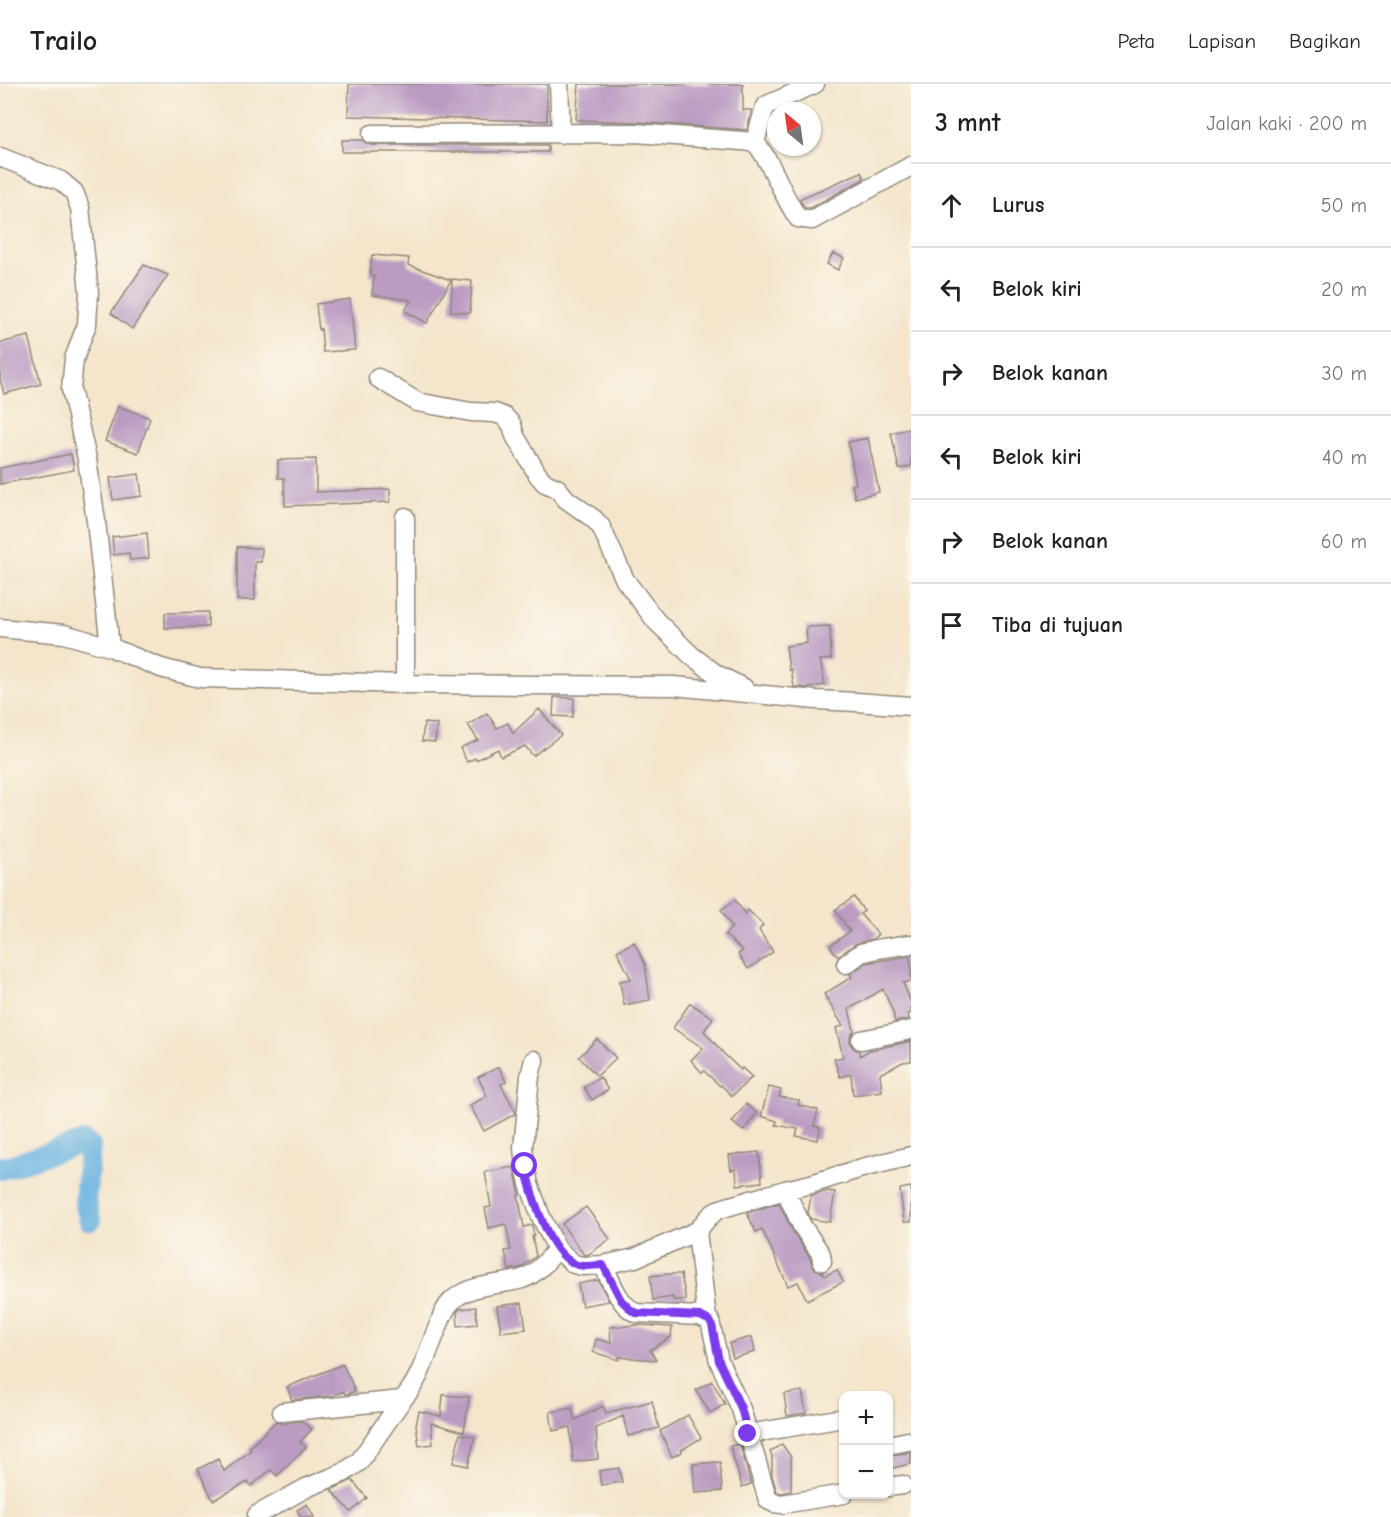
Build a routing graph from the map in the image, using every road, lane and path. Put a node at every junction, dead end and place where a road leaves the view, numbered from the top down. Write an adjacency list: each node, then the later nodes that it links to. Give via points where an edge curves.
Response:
1 (559, 84): 4 (street)
2 (815, 84): 5 (street, via 767,105)
3 (372, 134): 4 (street)
4 (561, 134): 5 (street, via 635,133)
5 (755, 142): 7 (street, via 798,218 812,220)
6 (0, 157): 11 (street, via 61,181 74,192 80,208 89,292 87,324 74,359 71,389 87,459)
7 (911, 166)
8 (378, 378): 13 (street, via 417,402 506,417 538,475 601,527 625,580 656,621 716,674)
9 (405, 517): 12 (street)
10 (0, 628): 11 (street, via 64,634)
11 (110, 647): 12 (street, via 161,668 200,678)
12 (405, 684): 13 (street, via 674,686)
13 (754, 693): 14 (street)
14 (911, 706)
15 (911, 944): 16 (street, via 861,953)
16 (846, 964)
17 (911, 1030): 18 (street)
18 (861, 1040)
19 (534, 1060): 23 (street, via 523,1148 525,1166 541,1217)
20 (911, 1156): 21 (street)
21 (785, 1190): 22 (street, via 717,1210); 24 (street)
22 (697, 1231): 25 (street, via 635,1258); 26 (street)
23 (557, 1249): 25 (street, via 574,1264); 27 (street, via 545,1264 526,1277 474,1288 452,1300 420,1372)
24 (822, 1261)
25 (603, 1265): 26 (street, via 621,1300 636,1313)
26 (707, 1318): 30 (street, via 719,1361 741,1408)
27 (402, 1400): 28 (street); 34 (street, via 359,1462)
28 (282, 1412)
29 (839, 1419): 30 (street)
30 (748, 1434): 33 (street, via 767,1498 772,1503)
31 (908, 1441): 32 (street)
32 (893, 1444)
33 (839, 1495)
34 (257, 1515)

